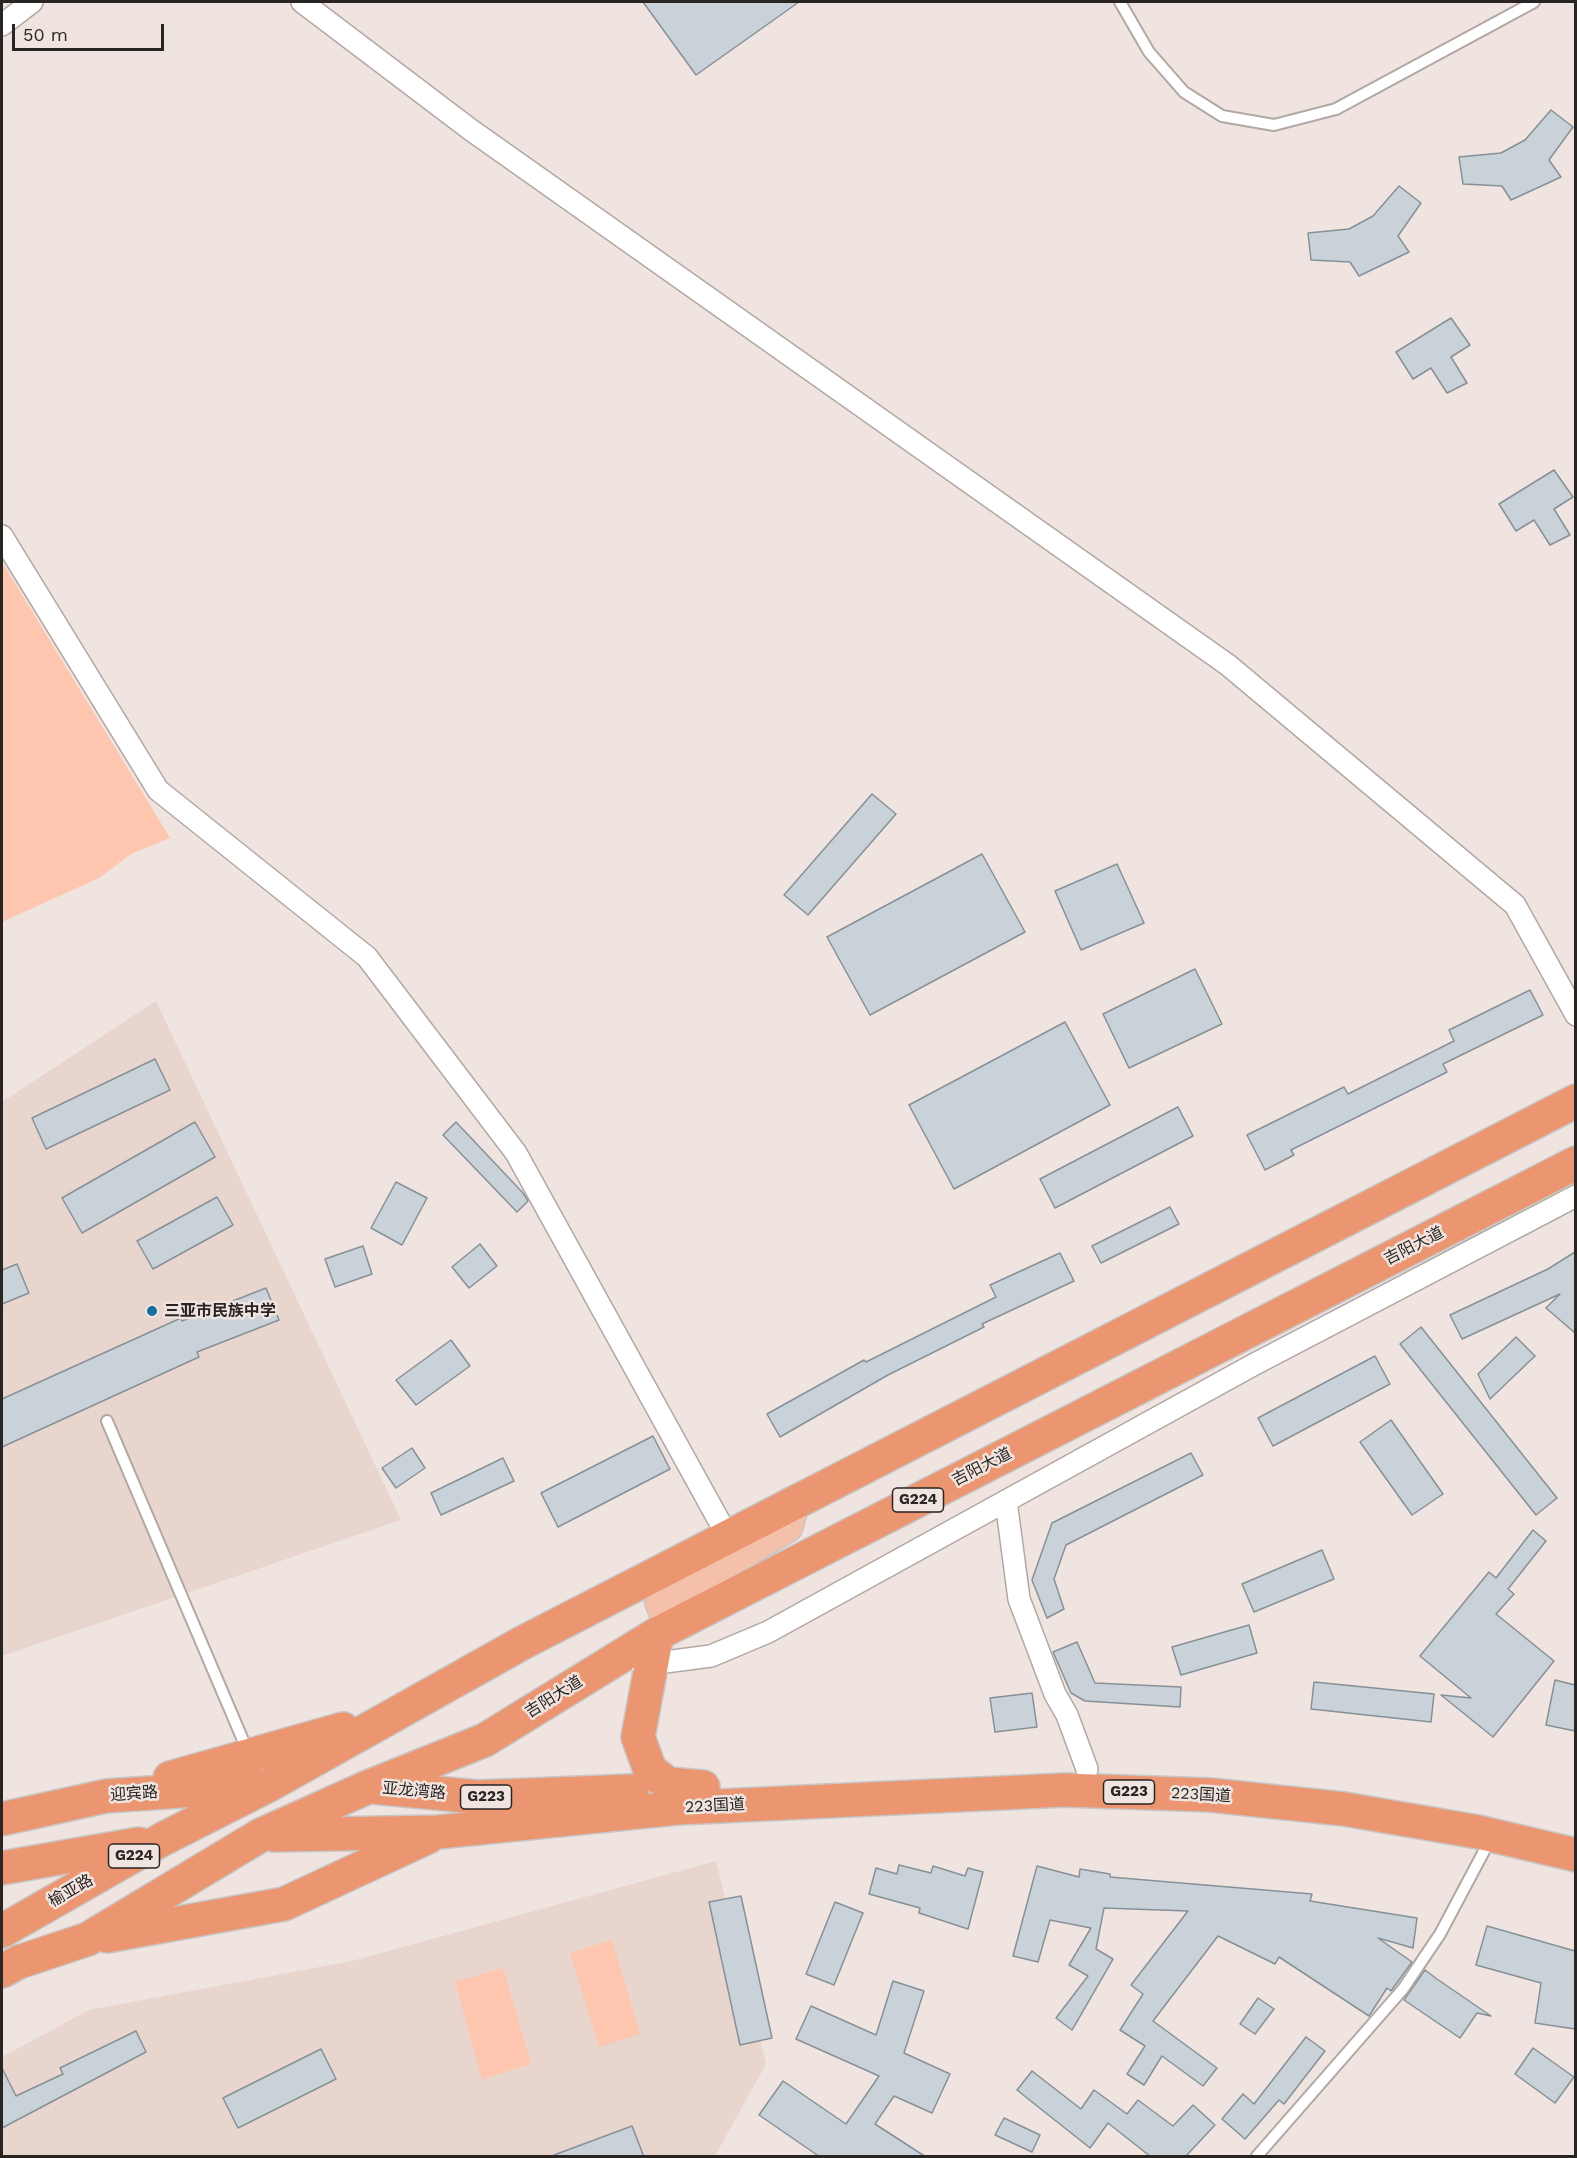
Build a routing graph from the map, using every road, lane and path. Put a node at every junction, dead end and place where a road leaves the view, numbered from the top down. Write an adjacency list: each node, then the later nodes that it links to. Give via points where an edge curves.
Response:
1 (33, 2): 5 (street)
2 (302, 2): 7 (street, via 471,130 1228,665 1515,905)
3 (1120, 2): 4 (lane, via 1149,52 1185,92 1222,116 1274,125 1336,110)
4 (1534, 2)
5 (2, 24)
6 (2, 536): 14 (street, via 158,790 367,957 516,1153)
7 (1575, 1015)
8 (1575, 1101): 13 (highway, G224)
9 (1575, 1163): 15 (highway, 吉阳大道 / G224)
10 (1575, 1196): 12 (street, via 1253,1365)
11 (107, 1421): 17 (lane)
12 (1006, 1501): 15 (street, via 768,1632 711,1656); 18 (street, via 1018,1599)
13 (792, 1504): 14 (highway, G224); 15 (main road, via 786,1526 662,1602 668,1617)
14 (728, 1537): 16 (highway, G224, via 524,1642)
15 (663, 1640): 20 (highway, 吉阳大道 / G224, via 599,1669 484,1740); 21 (highway, via 638,1737 650,1770 668,1784)
16 (394, 1715): 17 (highway); 19 (highway, G224)
17 (249, 1755): 22 (highway)
18 (1087, 1769): 21 (highway, 223国道 / G223, via 915,1774); 25 (highway, 223国道 / G223, via 1269,1778 1408,1797)
19 (269, 1785): 20 (highway, 亚龙湾路 / G223); 22 (highway, 迎宾路 / G223); 28 (highway, 榆亚路 / G224)
20 (368, 1787): 21 (highway, 亚龙湾路 / G223, via 478,1797); 26 (highway, 吉阳大道 / G224)
21 (703, 1787)
22 (106, 1796): 23 (highway, 迎宾路 / G223)
23 (2, 1819)
24 (438, 1832): 26 (highway, G223); 27 (highway, 223国道 / G223, via 677,1808 1065,1790 1210,1794 1344,1809); 32 (highway, via 284,1904)
25 (1575, 1832)
26 (261, 1835): 28 (highway, G223); 32 (highway, G224)
27 (1493, 1835): 29 (highway, 223国道 / G223); 34 (lane, via 1440,1934 1403,1989)
28 (161, 1840): 30 (highway, G223); 31 (highway, 榆亚路 / G224)
29 (1575, 1855)
30 (2, 1868)
31 (2, 1931)
32 (88, 1939): 33 (highway, G224)
33 (2, 1971)
34 (1257, 2157)

